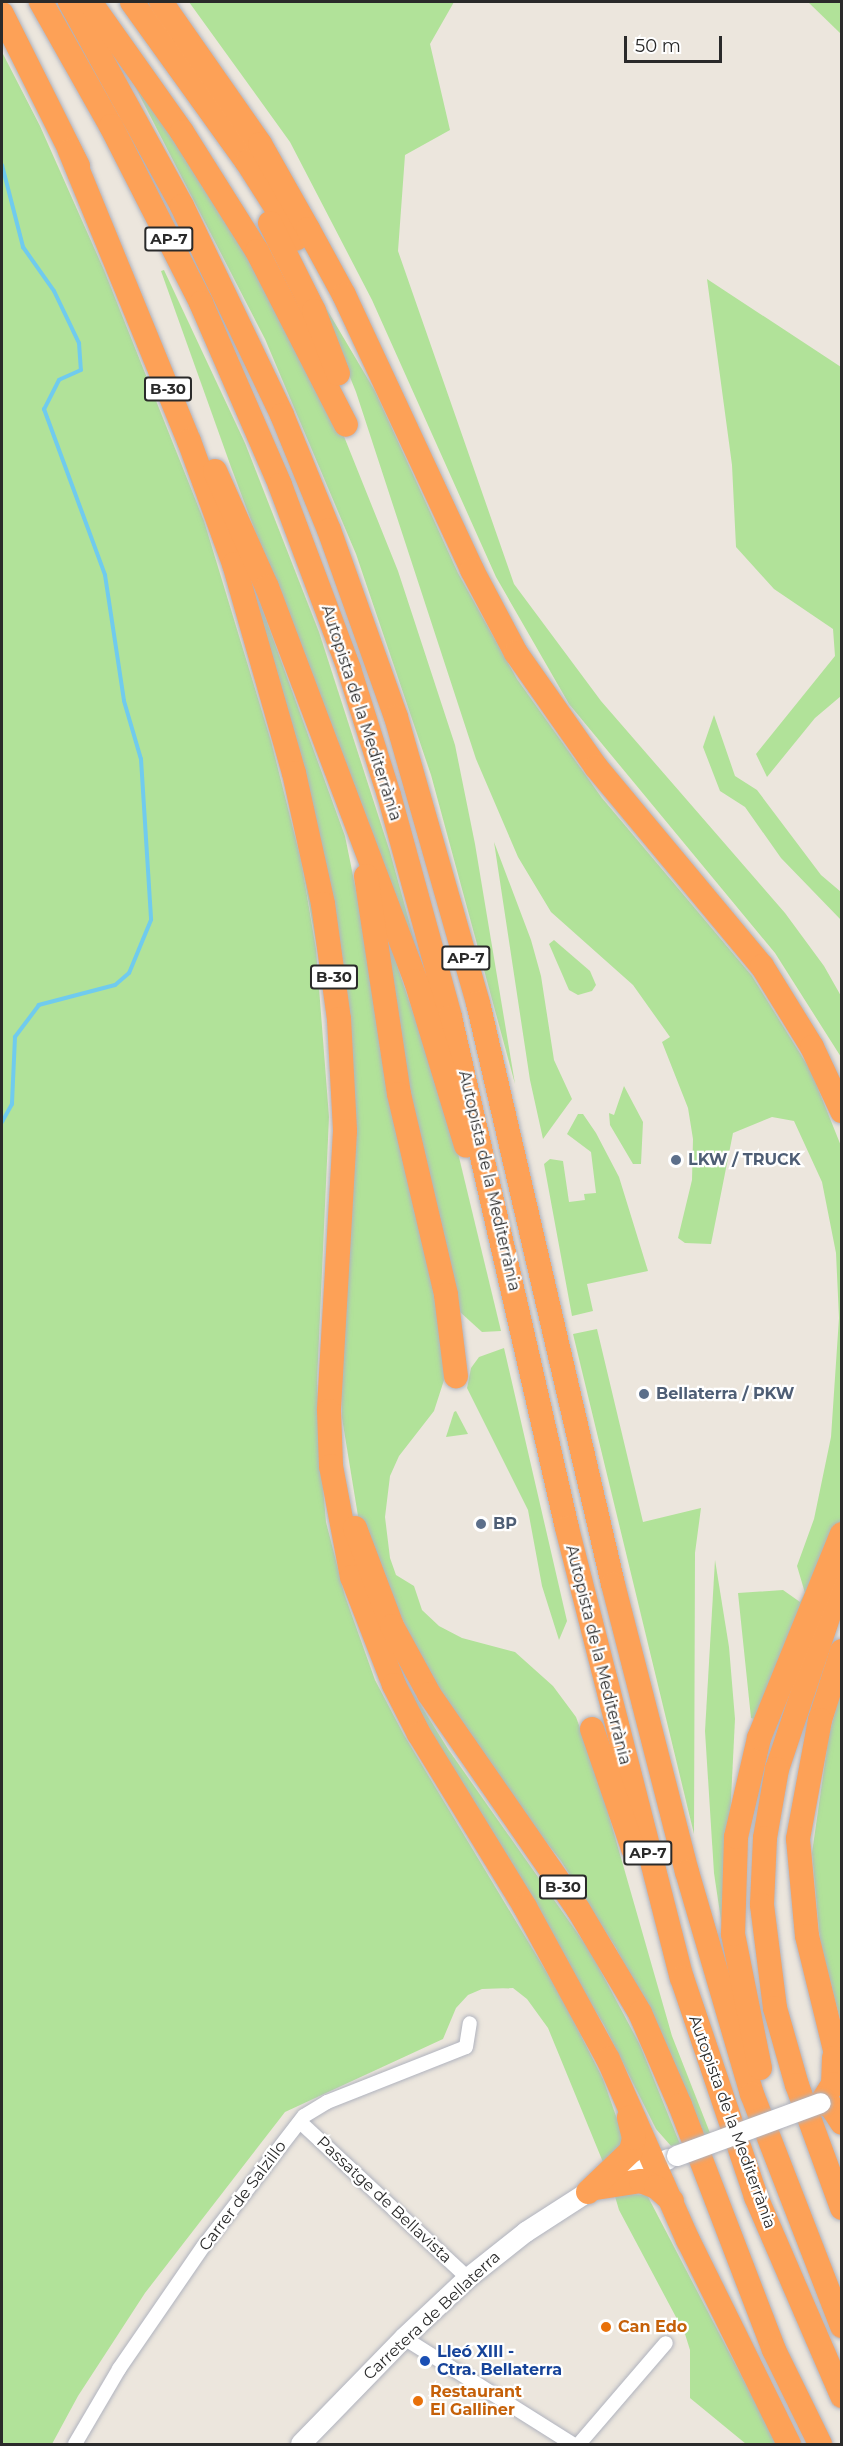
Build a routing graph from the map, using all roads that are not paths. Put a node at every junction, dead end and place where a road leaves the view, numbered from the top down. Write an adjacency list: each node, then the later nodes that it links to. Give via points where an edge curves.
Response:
1 (40, 2): 14 (highway, Autopista de la Mediterrània / AP-7, via 116,136 201,303 280,484 349,669 389,795 450,1017)
2 (70, 2): 33 (highway, Autopista de la Mediterrània / AP-7, via 182,206 268,387 329,530 396,717 478,1003 613,1584 687,1872 752,2094)
3 (90, 2): 4 (highway, via 182,132 257,250 350,422 314,311 275,231)
4 (125, 2)
5 (132, 2): 9 (highway, via 280,212)
6 (161, 2): 9 (highway, via 234,104 283,184 344,295)
7 (2, 14): 8 (highway, B-30)
8 (70, 151): 10 (highway, via 128,264 267,586); 12 (highway, B-30, via 208,492 254,631 294,773 323,904 339,1020 344,1179)
9 (408, 434): 11 (highway, via 492,611 541,692 596,767 762,966 812,1047)
10 (340, 782): 13 (highway, via 364,867 399,1094 446,1295); 14 (highway, via 440,1055 530,1415)
11 (842, 1110)
12 (334, 1332): 22 (highway, via 331,1466 342,1539 364,1613 419,1734 525,1907); 42 (highway, B-30, via 336,1423 343,1474 352,1519 378,1595 429,1694 578,1909 639,2013 680,2105 774,2350)
13 (456, 1376)
14 (567, 1528): 19 (highway, Autopista de la Mediterrània / AP-7)
15 (842, 1534): 32 (highway, via 759,1737 736,1837 732,1896 738,1969 755,2049 788,2151)
16 (842, 1576): 30 (highway, via 777,1769 765,1838 762,1905 775,2008 808,2119)
17 (842, 1651): 21 (highway, via 820,1720 798,1839 802,1906 821,1999)
18 (592, 1729): 19 (highway)
19 (682, 1978): 36 (highway, Autopista de la Mediterrània / AP-7, via 756,2197)
20 (470, 2023): 25 (street, Carrer de Salzillo, via 466,2047 327,2102)
21 (838, 2048): 23 (highway); 24 (highway)
22 (608, 2059): 27 (highway); 28 (highway, via 633,2130 634,2145 623,2163)
23 (842, 2079)
24 (831, 2099): 26 (highway); 27 (street, Carretera de Bellaterra, bridge)
25 (300, 2122): 31 (street, Passatge de Bellavista); 37 (street, Carrer de Salzillo, via 203,2247 119,2369)
26 (842, 2123)
27 (667, 2160): 28 (street, Carretera de Bellaterra); 29 (highway)
28 (592, 2190): 29 (highway, via 641,2181 656,2187); 31 (street, Carretera de Bellaterra, via 526,2232)
29 (674, 2208): 41 (highway)
30 (842, 2208)
31 (468, 2278): 34 (street, Carretera de Bellaterra)
32 (842, 2290)
33 (842, 2326)
34 (404, 2338): 38 (street, Carretera de Bellaterra); 39 (street)
35 (666, 2343): 40 (street)
36 (842, 2396)
37 (75, 2445)
38 (300, 2445)
39 (572, 2445)
40 (579, 2445)
41 (789, 2445)
42 (820, 2445)

